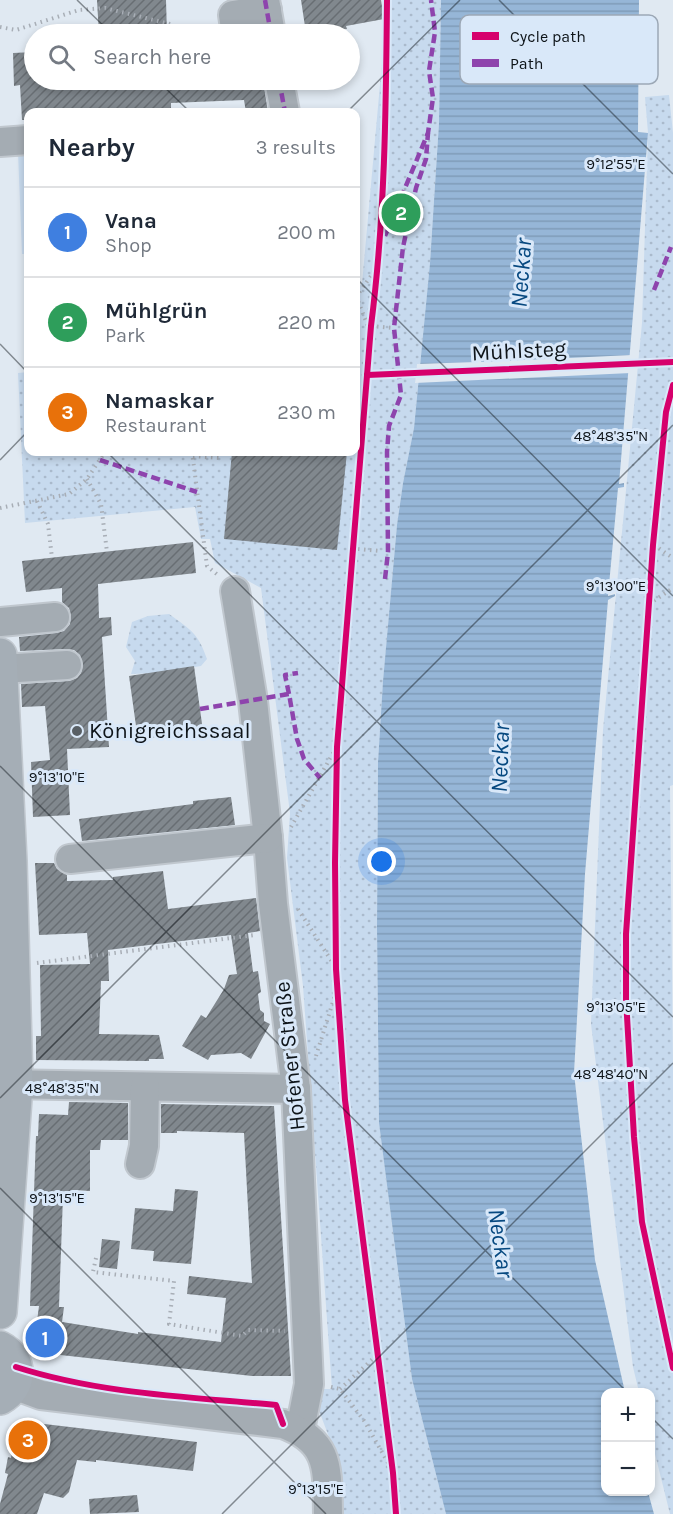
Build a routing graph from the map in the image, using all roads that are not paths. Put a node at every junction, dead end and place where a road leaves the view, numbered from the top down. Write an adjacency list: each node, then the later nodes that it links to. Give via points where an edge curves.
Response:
1 (267, 15): 2 (street, via 234,15)
2 (235, 24)
3 (281, 90): 4 (street)
4 (284, 108)
5 (24, 140): 6 (street)
6 (0, 142)
7 (235, 591): 14 (street, Hofener Straße)
8 (55, 617): 9 (street)
9 (0, 622)
10 (0, 655): 12 (main road)
11 (67, 665): 12 (street)
12 (1, 669): 13 (main road)
13 (3, 776): 16 (main road, via 13,966)
14 (269, 840): 15 (street); 18 (street, Hofener Straße)
15 (70, 859)
16 (8, 1084): 17 (street); 19 (main road)
17 (145, 1087): 18 (street); 20 (street)
18 (296, 1089): 24 (street, Hofener Straße, via 309,1384)
19 (5, 1162): 21 (main road)
20 (140, 1164)
21 (0, 1312)
22 (0, 1348): 23 (main road, via 14,1360 17,1376)
23 (7, 1391): 24 (street, via 283,1424)
24 (300, 1430): 25 (street, via 320,1451 327,1473)
25 (328, 1514)

